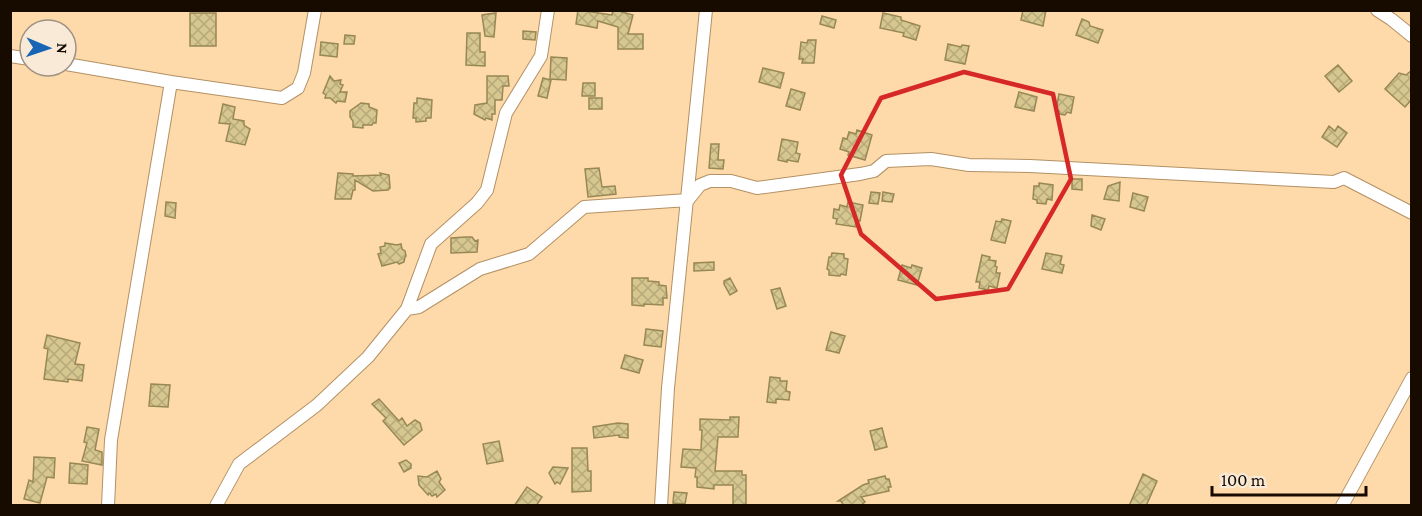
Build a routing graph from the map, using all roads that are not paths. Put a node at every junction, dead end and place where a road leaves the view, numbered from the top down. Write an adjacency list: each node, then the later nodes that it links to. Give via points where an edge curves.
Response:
1 (315, 10): 7 (street, via 304,74 298,88 282,98)
2 (548, 10): 10 (street, via 541,56 506,113 486,190 431,244)
3 (706, 10): 8 (street)
4 (1377, 10): 5 (street)
5 (1412, 36)
6 (78, 66): 7 (street)
7 (171, 82): 12 (street, via 111,440)
8 (688, 200): 9 (street, via 700,185 710,182 731,181 757,188 874,171 886,161 931,159 969,165 1334,182 1344,178); 10 (street, via 584,207 529,254 480,269 419,307); 14 (street, via 668,388)
9 (1412, 213)
10 (406, 309): 13 (street, via 369,357 317,405 239,464)
11 (1412, 378): 15 (street)
12 (108, 506)
13 (216, 506)
14 (661, 506)
15 (1342, 506)

